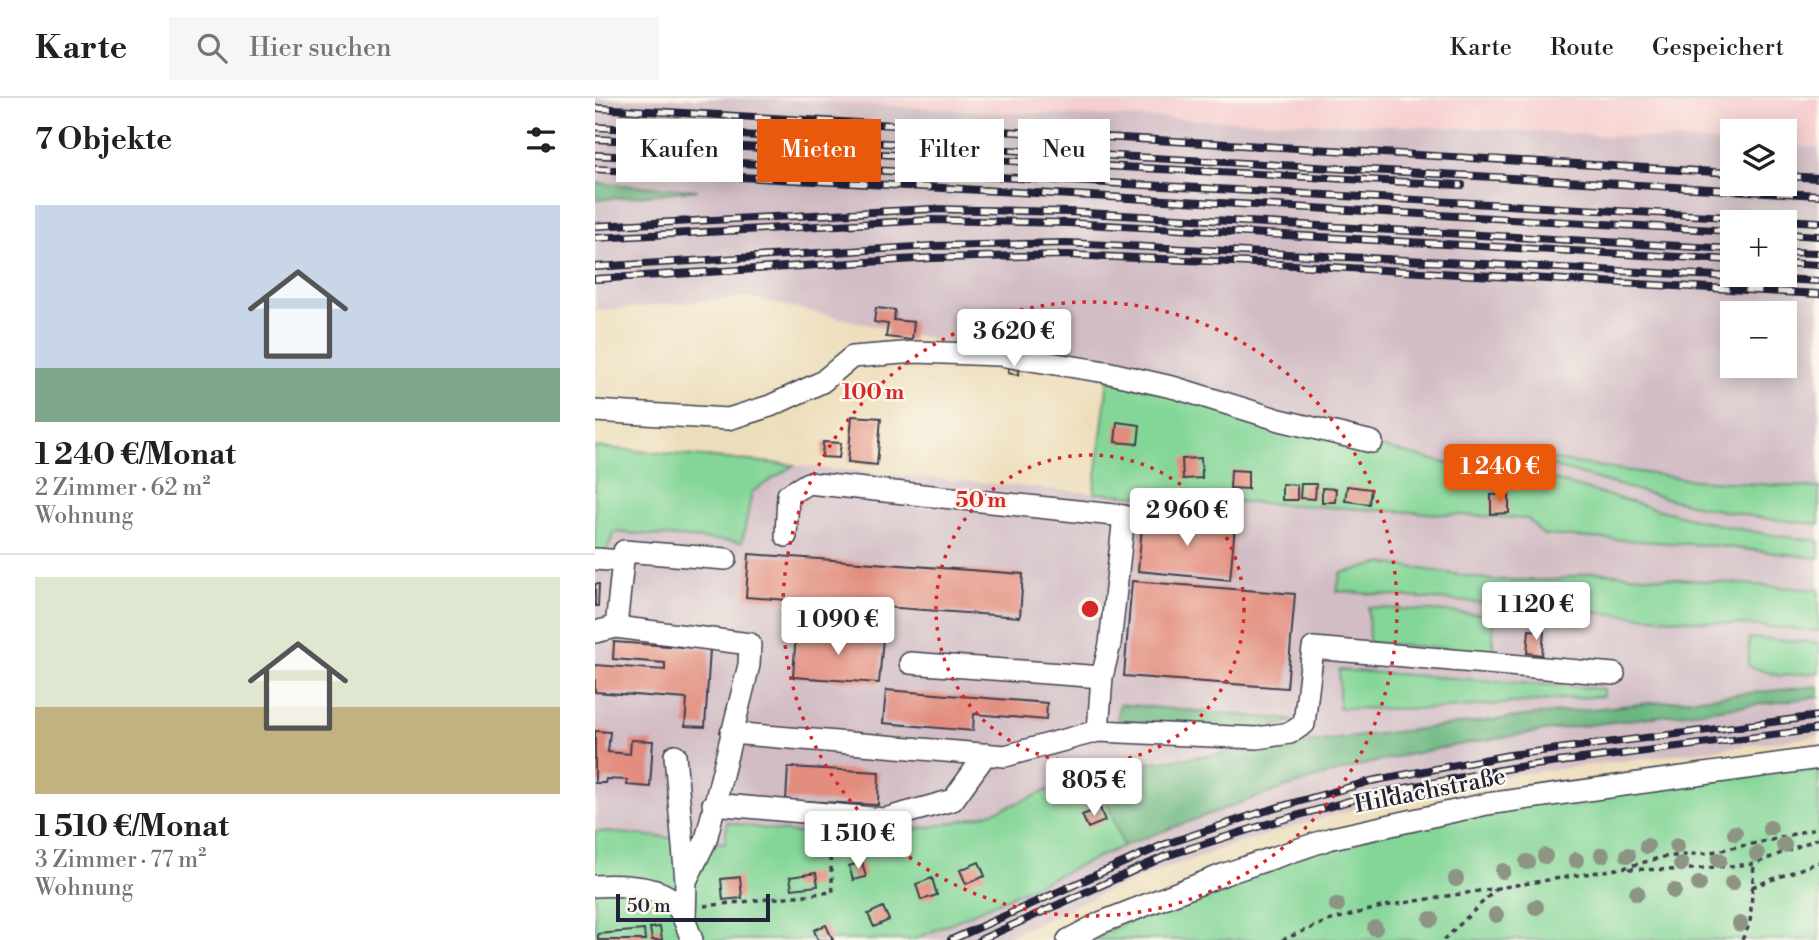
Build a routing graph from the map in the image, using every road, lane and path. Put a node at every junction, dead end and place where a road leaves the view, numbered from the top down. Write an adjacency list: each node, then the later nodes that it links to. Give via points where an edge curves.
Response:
1 (595, 411): 2 (lane, via 728,419 822,382 852,357 916,352 999,355 1176,388)
2 (1372, 442)
3 (786, 536): 11 (lane, via 788,495 808,483 1124,516)
4 (595, 559): 6 (lane)
5 (726, 559): 6 (lane, via 624,551)
6 (623, 561): 7 (lane)
7 (616, 627): 8 (lane); 13 (lane, via 750,644)
8 (595, 632)
9 (910, 663): 11 (lane)
10 (1614, 674): 12 (lane, via 1313,648 1304,724 1290,733 1257,738)
11 (1102, 677): 12 (lane)
12 (1098, 731): 14 (lane, via 1005,756)
13 (731, 733): 14 (lane); 17 (lane)
14 (986, 754): 17 (lane, via 953,800 884,819)
15 (675, 755): 24 (lane)
16 (1819, 758): 29 (lane, Hildachstraße, via 1487,804 1332,838 1225,874)
17 (713, 804): 24 (lane, via 706,840)
18 (1819, 827): 23 (path, via 1772,841)
19 (1819, 838): 22 (path)
20 (830, 856): 28 (path, via 833,892)
21 (1819, 862): 27 (path)
22 (1754, 864): 23 (path); 27 (path)
23 (1623, 869): 26 (path)
24 (686, 881): 28 (lane)
25 (595, 886): 28 (lane, via 654,891 671,898)
26 (1497, 887): 30 (path, via 1385,906 1328,921); 31 (path)
27 (1752, 887): 32 (path, via 1751,923)
28 (688, 923)
29 (1068, 940)
30 (1282, 940)
31 (1444, 940)
32 (1742, 940)

